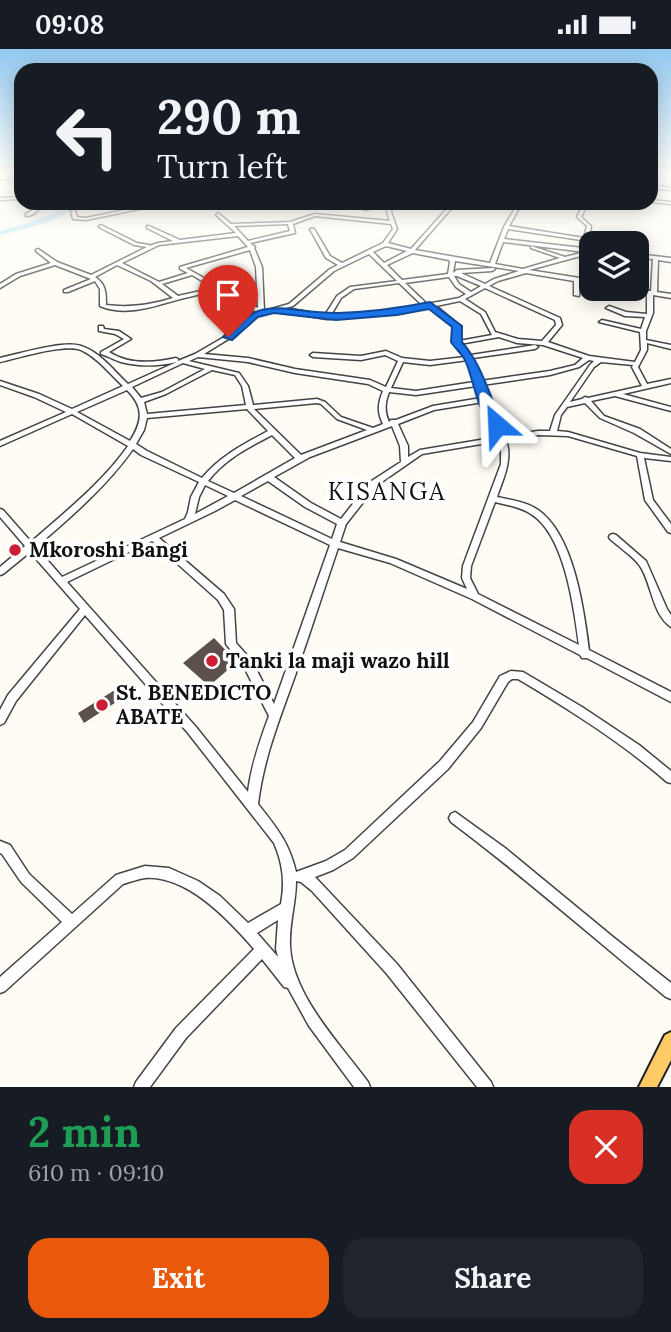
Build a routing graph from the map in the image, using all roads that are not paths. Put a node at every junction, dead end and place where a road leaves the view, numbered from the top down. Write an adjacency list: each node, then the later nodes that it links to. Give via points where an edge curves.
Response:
1 (285, 223): 6 (street)
2 (290, 223): 17 (street, via 293,232)
3 (394, 223): 16 (street)
4 (436, 223): 21 (street)
5 (508, 223): 9 (street)
6 (230, 225): 11 (street)
7 (101, 226): 18 (street)
8 (149, 227): 14 (street)
9 (506, 227): 12 (street); 13 (street)
10 (312, 230): 33 (street, via 328,257)
11 (240, 234): 14 (street); 17 (street)
12 (579, 238)
13 (502, 240): 15 (street); 36 (street)
14 (178, 241): 18 (street)
15 (519, 242): 19 (street); 28 (street)
16 (385, 244): 21 (street); 22 (street)
17 (251, 245): 39 (street, via 182,267); 60 (street, via 260,271)
18 (147, 246): 32 (street)
19 (579, 249)
20 (37, 250): 31 (street)
21 (412, 251): 23 (street); 26 (street)
22 (370, 252): 33 (street); 34 (street)
23 (424, 254): 26 (street); 27 (street)
24 (579, 254): 28 (street)
25 (649, 257): 29 (street)
26 (403, 258): 34 (street)
27 (450, 258): 35 (street); 40 (street)
28 (565, 258): 37 (street)
29 (656, 258): 30 (street); 51 (street)
30 (671, 260)
31 (55, 263): 41 (street); 45 (street)
32 (117, 263): 41 (street); 44 (street)
33 (342, 264): 59 (street, via 297,302)
34 (385, 264): 43 (street)
35 (483, 264): 36 (street); 38 (street)
36 (496, 267): 37 (street); 38 (street); 46 (street)
37 (524, 270): 42 (street); 46 (street)
38 (471, 271): 40 (street)
39 (191, 274): 44 (street); 47 (street)
40 (451, 274): 43 (street); 46 (street); 52 (street, via 455,284)
41 (93, 278): 48 (street); 55 (street, via 103,289 102,305 115,309)
42 (577, 280): 53 (street)
43 (403, 281): 57 (street); 62 (street, via 352,288 339,297)
44 (159, 284): 55 (street)
45 (0, 286)
46 (485, 286): 49 (street); 52 (street)
47 (220, 288): 55 (street); 60 (street)
48 (66, 291)
49 (493, 291): 52 (street); 70 (street, via 558,319 559,325)
50 (649, 293): 51 (street)
51 (652, 293): 54 (street); 61 (street)
52 (472, 294): 56 (street)
53 (577, 295)
54 (671, 296)
55 (177, 298)
56 (461, 299): 57 (street); 66 (street, via 481,311 489,329)
57 (428, 306): 62 (street); 69 (street, via 457,326)
58 (610, 308): 61 (street)
59 (274, 310): 60 (street); 62 (street)
60 (261, 312): 76 (street)
61 (648, 316): 65 (street)
62 (327, 317)
63 (602, 322): 65 (street)
64 (101, 327): 73 (street, via 128,339)
65 (643, 331): 68 (street)
66 (499, 335): 67 (street); 69 (street)
67 (507, 338): 70 (street); 72 (street)
68 (644, 341): 71 (street); 82 (street)
69 (456, 342): 77 (street)
70 (545, 343): 72 (street); 78 (street)
71 (671, 347)
72 (520, 350): 77 (street)
73 (105, 352): 75 (street); 76 (street, via 116,360 151,364)
74 (313, 355): 81 (street, via 361,358 386,352)
75 (94, 358): 80 (street, via 72,346); 88 (street)
76 (190, 358): 83 (street); 88 (street); 89 (street, via 248,359)
77 (469, 358): 81 (street, via 430,363); 86 (street)
78 (588, 358): 79 (street); 86 (street, via 568,369)
79 (599, 359): 82 (street); 94 (street)
80 (0, 360)
81 (401, 360): 89 (street, via 396,379)
82 (636, 364): 87 (street)
83 (211, 368): 93 (street); 95 (street, via 237,374)
84 (671, 381): 87 (street)
85 (0, 383): 97 (street)
86 (480, 385): 89 (street, via 416,393); 92 (street)
87 (645, 386): 90 (street)
88 (129, 387): 93 (street); 97 (street)
89 (387, 390): 99 (street, via 380,408)
90 (613, 393): 91 (street); 96 (street)
91 (585, 398): 94 (street); 106 (street, via 602,417)
92 (484, 400): 99 (street, via 433,408); 103 (street)
93 (140, 401): 98 (street)
94 (566, 405): 102 (street)
95 (250, 408): 98 (street); 100 (street, via 319,401 339,418); 101 (street)
96 (671, 409)
97 (69, 413): 104 (street); 105 (street)
98 (145, 416): 104 (street)
99 (390, 423): 100 (street); 110 (street, via 404,446)
100 (370, 429): 108 (street)
101 (273, 431): 108 (street); 112 (street, via 223,460)
102 (553, 432): 103 (street); 107 (street)
103 (502, 439): 110 (street, via 420,452); 114 (street, via 507,457)
104 (130, 443): 112 (street); 122 (street, via 108,475)
105 (0, 444)
106 (671, 452)
107 (640, 455): 109 (street); 118 (street, via 649,500)
108 (300, 459): 111 (street)
109 (671, 459)
110 (404, 461): 117 (street, via 373,484)
111 (268, 477): 113 (street); 117 (street)
112 (205, 482): 113 (street); 116 (street)
113 (236, 496): 116 (street); 121 (street)
114 (492, 499): 125 (street, via 467,566 466,578); 128 (street, via 536,513 552,533 576,593)
115 (0, 512): 122 (street)
116 (188, 520): 120 (street)
117 (342, 523): 121 (street)
118 (671, 530)
119 (613, 537): 127 (street, via 643,563)
120 (153, 538): 124 (street); 130 (street, via 229,609 231,644 248,664)
121 (335, 544): 125 (street, via 393,561); 130 (street)
122 (29, 548): 123 (street); 124 (street)
123 (0, 572)
124 (61, 581): 126 (street)
125 (475, 596): 128 (street)
126 (86, 608): 131 (street, via 12,698); 133 (street)
127 (671, 623)
128 (585, 655): 129 (street)
129 (671, 697)
130 (274, 714): 133 (street)
131 (0, 720)
132 (671, 778): 136 (street, via 576,709 519,675 511,675 461,747 386,822 349,854)
133 (252, 804): 136 (street)
134 (455, 818): 143 (street)
135 (0, 847): 138 (street, via 6,849 24,878)
136 (298, 878): 137 (street); 147 (street, via 391,969)
137 (288, 907): 139 (street); 142 (street, via 283,950)
138 (72, 923): 139 (street, via 120,879 148,870 190,882); 141 (street)
139 (248, 931): 140 (street)
140 (263, 949): 142 (street); 145 (street, via 181,1033)
141 (0, 986)
142 (294, 989): 146 (street)
143 (671, 992)
144 (671, 1041): 148 (main road)
145 (141, 1087)
146 (363, 1087)
147 (486, 1087)
148 (648, 1087)

